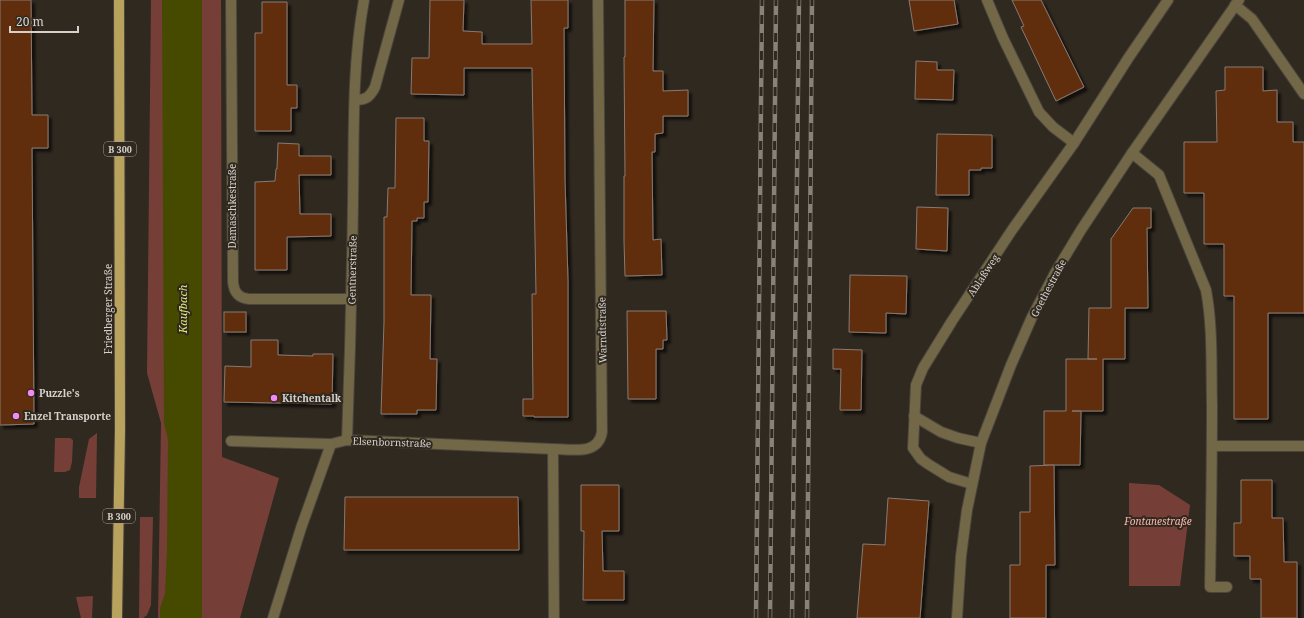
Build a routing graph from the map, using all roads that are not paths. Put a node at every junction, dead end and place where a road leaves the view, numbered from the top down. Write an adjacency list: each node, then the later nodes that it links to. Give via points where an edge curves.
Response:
1 (119, 0): 24 (main road, Friedberger Straße / B 300, via 120,429)
2 (231, 0): 13 (street, Damaschkestraße, via 234,289 243,298 249,299)
3 (364, 0): 10 (street, Gentnerstraße, via 356,54)
4 (399, 0): 10 (street, via 372,94 368,98)
5 (598, 0): 21 (street, Warndtstraße, via 602,432 598,444 592,448)
6 (987, 0): 11 (street, via 1039,112)
7 (1168, 0): 11 (street, Ablaßweg)
8 (1237, 3): 9 (street, via 1252,18); 12 (street, Goethestraße)
9 (1304, 94)
10 (355, 100): 13 (street, Gentnerstraße)
11 (1074, 143): 14 (street, Ablaßweg, via 1012,230 924,368 916,385)
12 (1132, 152): 17 (street, Goethestraße, via 1081,230 1032,317); 19 (street, via 1159,175 1206,290 1211,331)
13 (352, 299): 15 (street, Gentnerstraße)
14 (914, 416): 17 (street, via 941,432); 22 (street, Ablaßweg, via 913,448 921,459 948,477)
15 (347, 440): 18 (street, Elsenbornstraße); 21 (street, Elsenbornstraße)
16 (231, 441): 18 (street, Elsenbornstraße)
17 (981, 443): 22 (street, Goethestraße)
18 (331, 444): 25 (street)
19 (1212, 446): 20 (street); 23 (street, via 1210,587)
20 (1304, 446)
21 (554, 449): 26 (street)
22 (972, 484): 27 (street, Goethestraße, via 961,556)
23 (1227, 587)
24 (117, 618)
25 (273, 618)
26 (554, 618)
27 (957, 618)

